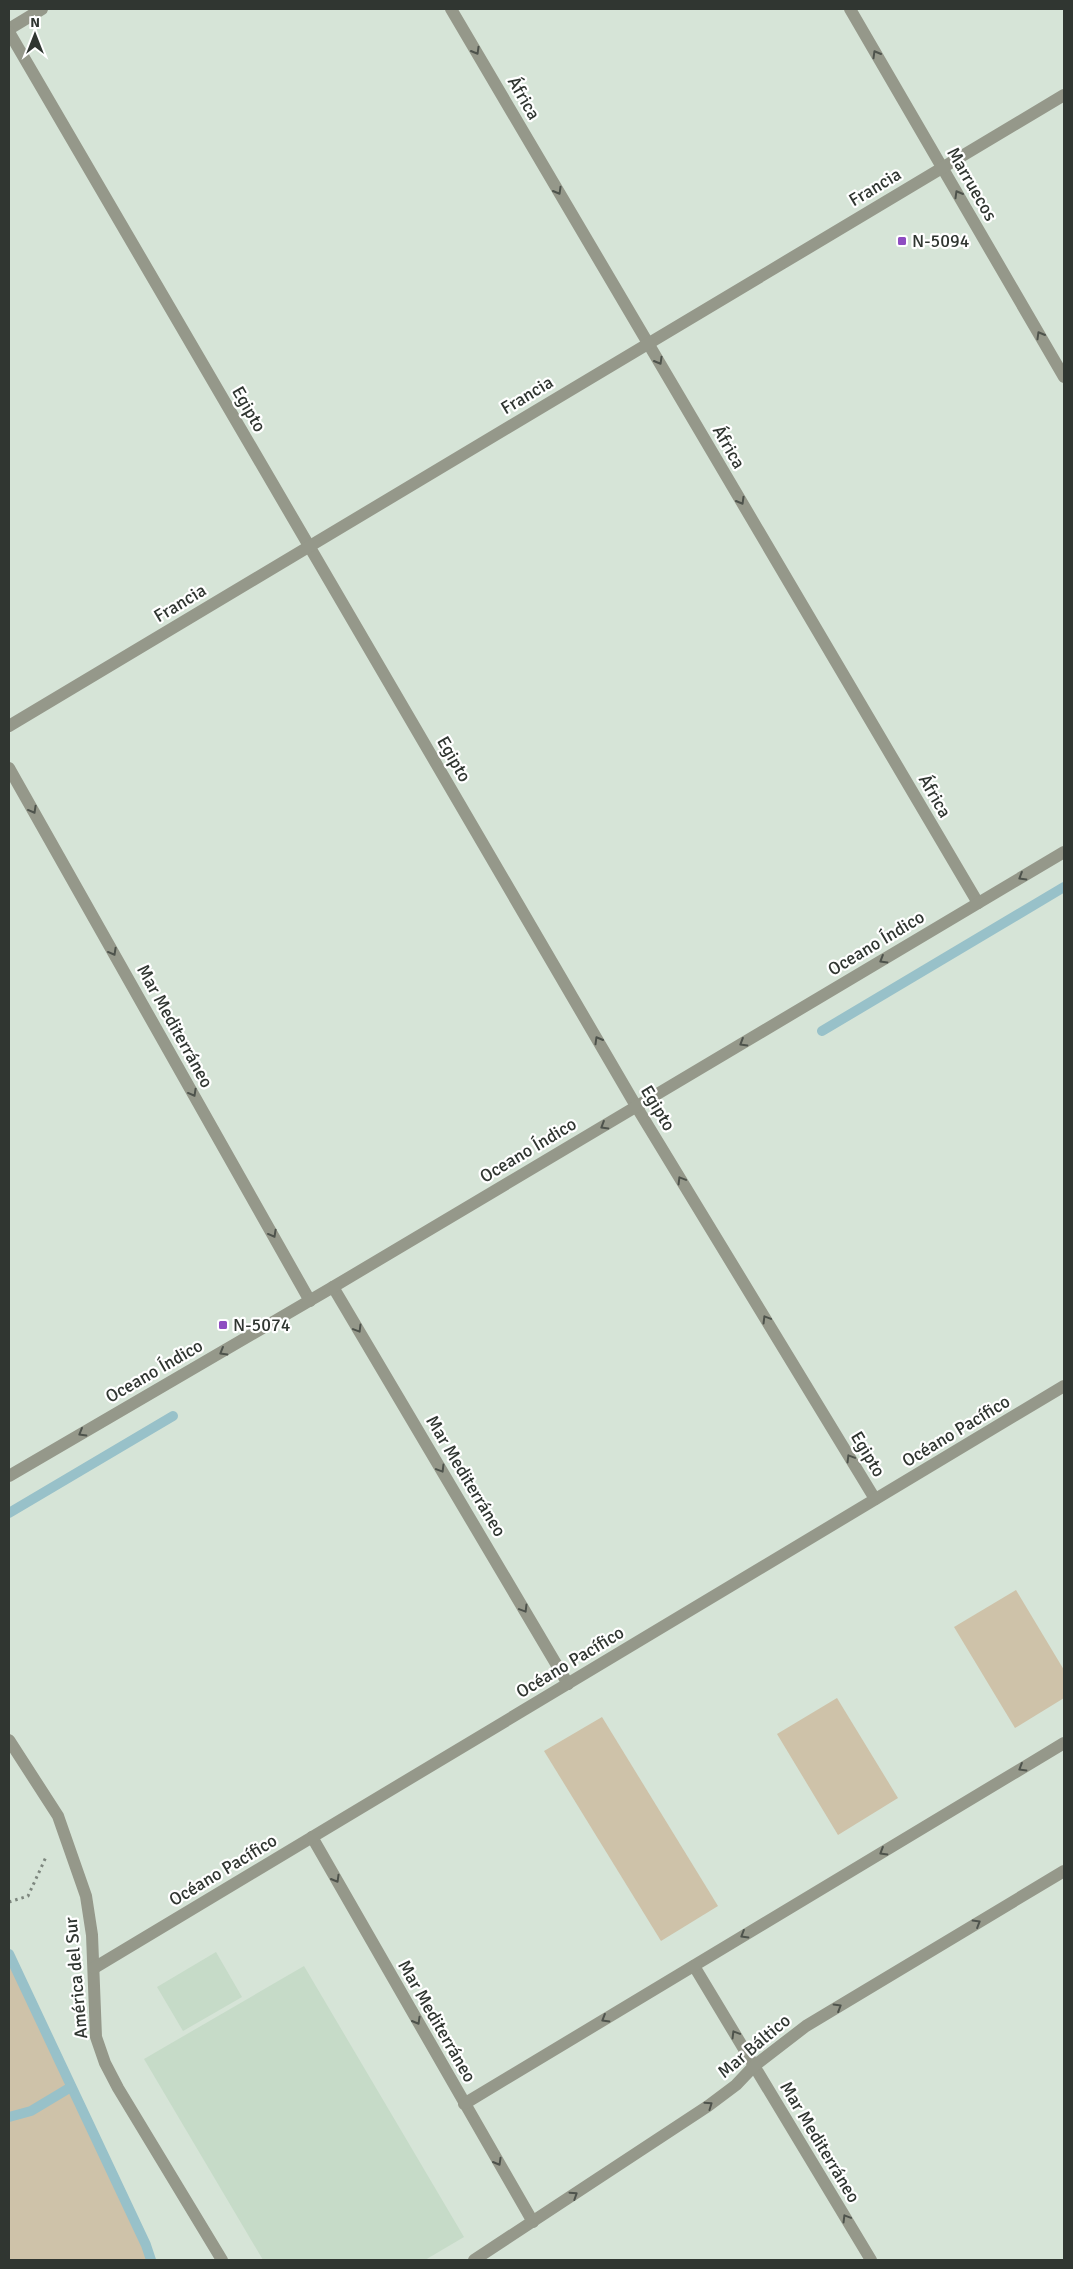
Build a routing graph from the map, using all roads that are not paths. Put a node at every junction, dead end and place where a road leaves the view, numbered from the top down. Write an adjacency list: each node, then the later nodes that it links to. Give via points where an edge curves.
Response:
1 (42, 9): 4 (street)
2 (452, 9): 7 (street, África, one-way to 7)
3 (850, 9): 6 (street, Marruecos, one-way to 3)
4 (9, 30): 9 (street, Egipto)
5 (1064, 95): 6 (street, Francia)
6 (942, 168): 7 (street, Francia); 8 (street, Marruecos, one-way to 6)
7 (648, 343): 9 (street, Francia); 13 (street, África, one-way to 13)
8 (1064, 377)
9 (309, 546): 10 (street, Francia); 14 (street, Egipto, one-way to 9)
10 (9, 726)
11 (9, 768): 16 (street, Mar Mediterráneo, one-way to 16)
12 (1064, 852): 13 (street, Oceano Índico, one-way to 13)
13 (978, 903): 14 (street, Oceano Índico, one-way to 14)
14 (636, 1106): 15 (street, Oceano Índico, one-way to 15); 19 (street, Egipto, one-way to 14)
15 (334, 1287): 16 (street, Oceano Índico); 20 (street, Mar Mediterráneo, one-way to 20)
16 (310, 1301): 18 (street, Oceano Índico, one-way to 18)
17 (1064, 1386): 19 (street, Océano Pacífico)
18 (9, 1476)
19 (875, 1499): 20 (street, Océano Pacífico)
20 (568, 1684): 23 (street, Océano Pacífico)
21 (9, 1740): 26 (street, América del Sur, via 58,1816 86,1896)
22 (1064, 1743): 25 (street, one-way to 25)
23 (312, 1837): 26 (street, Océano Pacífico); 28 (street, Mar Mediterráneo, one-way to 28)
24 (1064, 1871): 27 (street, Mar Báltico, one-way to 24, via 806,2026)
25 (694, 1966): 27 (street, Mar Mediterráneo, one-way to 25); 28 (street, one-way to 28)
26 (94, 1968): 30 (street, América del Sur, via 96,2037 105,2063)
27 (754, 2066): 29 (street, Mar Báltico, one-way to 27, via 708,2106 736,2085); 32 (street, Mar Mediterráneo, one-way to 27)
28 (464, 2104): 29 (street, Mar Mediterráneo, one-way to 29)
29 (533, 2222): 31 (street, Mar Báltico)
30 (222, 2260)
31 (474, 2260)
32 (871, 2260)

